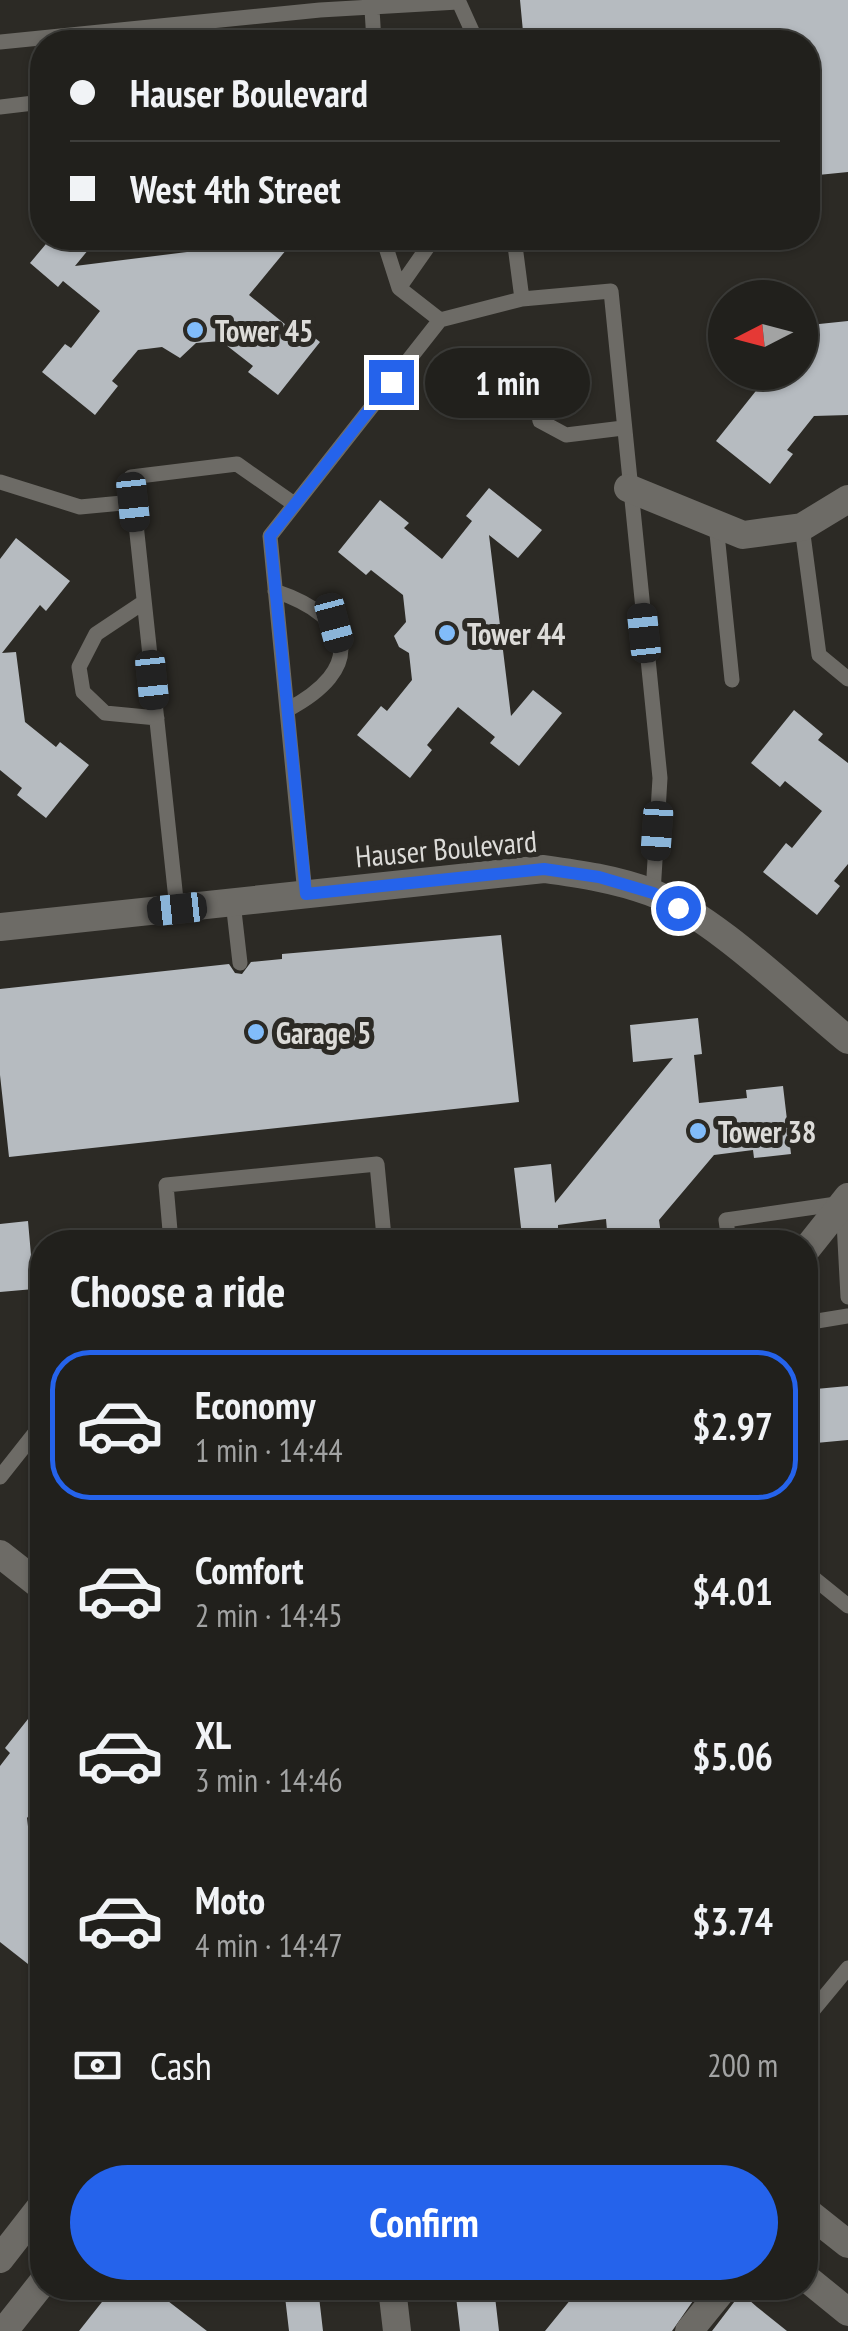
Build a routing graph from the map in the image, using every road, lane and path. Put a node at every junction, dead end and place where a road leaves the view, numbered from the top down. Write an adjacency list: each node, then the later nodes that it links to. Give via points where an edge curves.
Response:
1 (458, 1): 2 (lane); 5 (lane)
2 (372, 8): 3 (lane); 4 (lane)
3 (131, 30)
4 (373, 30)
5 (471, 30)
6 (30, 39): 7 (lane)
7 (0, 42)
8 (30, 104): 9 (lane)
9 (0, 108)
10 (386, 250): 13 (lane)
11 (426, 250): 13 (lane)
12 (516, 250): 14 (lane)
13 (399, 288): 15 (lane)
14 (522, 298): 15 (lane); 17 (lane, via 612,291)
15 (440, 320): 22 (lane)
16 (534, 388): 17 (lane, via 540,421 566,435)
17 (623, 428): 19 (lane)
18 (0, 482): 21 (lane, via 80,507)
19 (628, 488): 23 (street); 31 (lane, via 660,778)
20 (848, 499): 24 (street)
21 (133, 502): 22 (lane, via 131,477 236,464); 26 (lane)
22 (294, 504): 25 (lane, via 270,536)
23 (716, 524): 24 (street, via 743,535); 28 (lane)
24 (802, 527): 27 (lane, via 819,655)
25 (275, 591): 29 (lane); 29 (lane, via 311,603 334,623 341,653 336,675)
26 (144, 602): 30 (lane); 30 (lane, via 96,634 79,667 83,692 105,714)
27 (848, 679)
28 (732, 680)
29 (287, 710): 32 (lane)
30 (157, 722): 34 (lane)
31 (653, 893): 32 (street, Hauser Boulevard, via 544,869); 37 (street, Hauser Boulevard, via 702,922)
32 (306, 894): 33 (street, Hauser Boulevard)
33 (234, 902): 34 (street, Hauser Boulevard); 36 (lane)
34 (177, 909): 35 (street, Hauser Boulevard)
35 (0, 927)
36 (240, 963)
37 (848, 1040)
38 (846, 1200): 41 (lane, via 726,1220); 42 (street); 43 (lane)
39 (171, 1230): 40 (lane, via 166,1185 378,1164)
40 (386, 1230)
41 (727, 1230)
42 (818, 1234)
43 (848, 1297)
44 (848, 1316): 45 (lane)
45 (818, 1321)
46 (30, 1439): 47 (lane)
47 (0, 1477)
48 (0, 1554): 49 (street)
49 (30, 1578)
50 (818, 1582): 51 (lane)
51 (848, 1606)
52 (848, 1968): 53 (lane)
53 (818, 2004)
54 (30, 2220): 57 (street)
55 (818, 2220): 56 (street)
56 (848, 2244)
57 (0, 2259)
58 (818, 2288): 62 (street)
59 (30, 2298): 63 (street)
60 (393, 2300): 64 (street)
61 (714, 2300): 65 (street)
62 (848, 2312)
63 (10, 2324)
64 (397, 2331)
65 (689, 2331)

